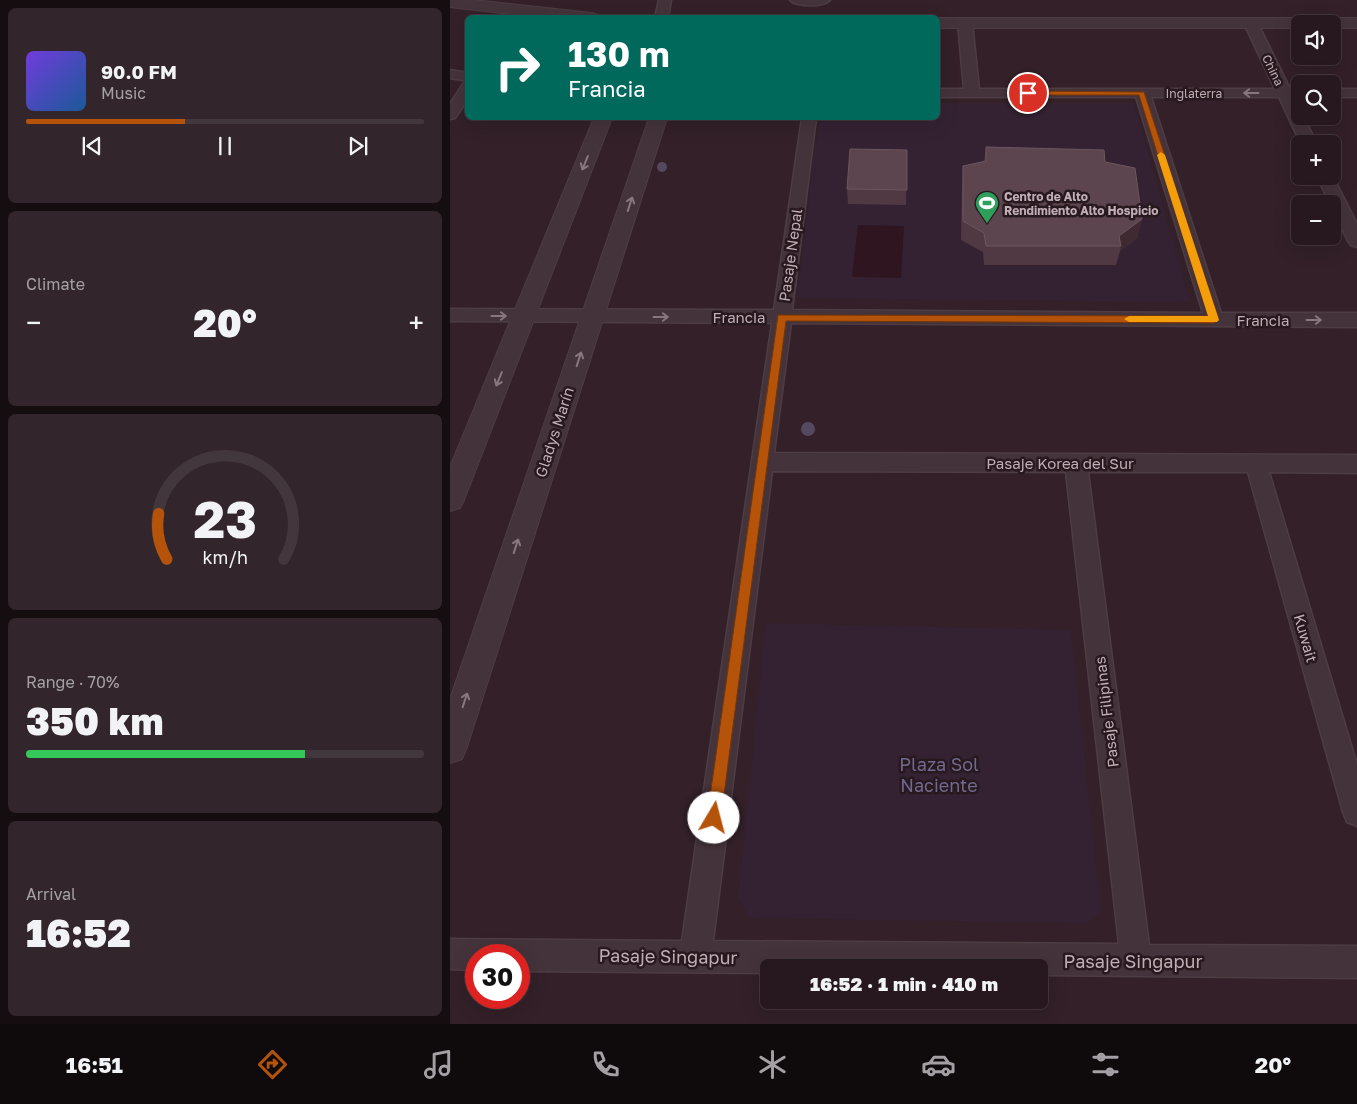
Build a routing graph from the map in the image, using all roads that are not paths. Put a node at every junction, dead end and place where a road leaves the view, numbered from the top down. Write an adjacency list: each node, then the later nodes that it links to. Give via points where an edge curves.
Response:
1 (665, 0): 6 (street)
2 (796, 0): 3 (street)
3 (824, 0)
4 (450, 2): 5 (street)
5 (565, 15)
6 (662, 15)
7 (940, 23): 8 (street)
8 (965, 23): 9 (street); 15 (street)
9 (1251, 23): 10 (street); 17 (street, China)
10 (1357, 23)
11 (450, 74): 12 (street)
12 (465, 76)
13 (465, 92): 21 (street)
14 (940, 93): 15 (street, Inglaterra)
15 (972, 93): 16 (street, Inglaterra)
16 (1142, 93): 17 (street, Inglaterra, one-way to 16); 32 (street)
17 (1285, 93): 18 (street, Inglaterra); 25 (street, China)
18 (1291, 93)
19 (1341, 93): 20 (street)
20 (1357, 93)
21 (450, 115)
22 (602, 120): 29 (street, one-way to 29)
23 (657, 120): 30 (street, Gladys Marín, one-way to 23)
24 (809, 120): 31 (street, Pasaje Nepal)
25 (1305, 135)
26 (1329, 185): 27 (street)
27 (1357, 241)
28 (450, 316): 29 (street, Francia, one-way to 29)
29 (524, 316): 30 (street, Francia); 34 (street, one-way to 34)
30 (592, 316): 31 (street, Francia, one-way to 31); 40 (street, Gladys Marín, one-way to 30)
31 (782, 317): 32 (street, Francia); 35 (street, Pasaje Nepal)
32 (1214, 320): 33 (street, Francia, one-way to 33)
33 (1357, 320)
34 (458, 459): 39 (street)
35 (762, 462): 36 (street, Pasaje Korea del Sur); 45 (street, Pasaje Nepal)
36 (1076, 463): 37 (street, Pasaje Korea del Sur); 46 (street, Pasaje Filipinas)
37 (1256, 464): 38 (street, Pasaje Korea del Sur); 41 (street, Kuwait)
38 (1357, 464)
39 (450, 500)
40 (450, 747)
41 (1357, 812)
42 (450, 954): 43 (street, Pasaje Singapur)
43 (465, 954)
44 (530, 955): 45 (street, Pasaje Singapur)
45 (695, 957): 46 (street, Pasaje Singapur)
46 (1136, 960): 47 (street, Pasaje Singapur)
47 (1357, 962)

